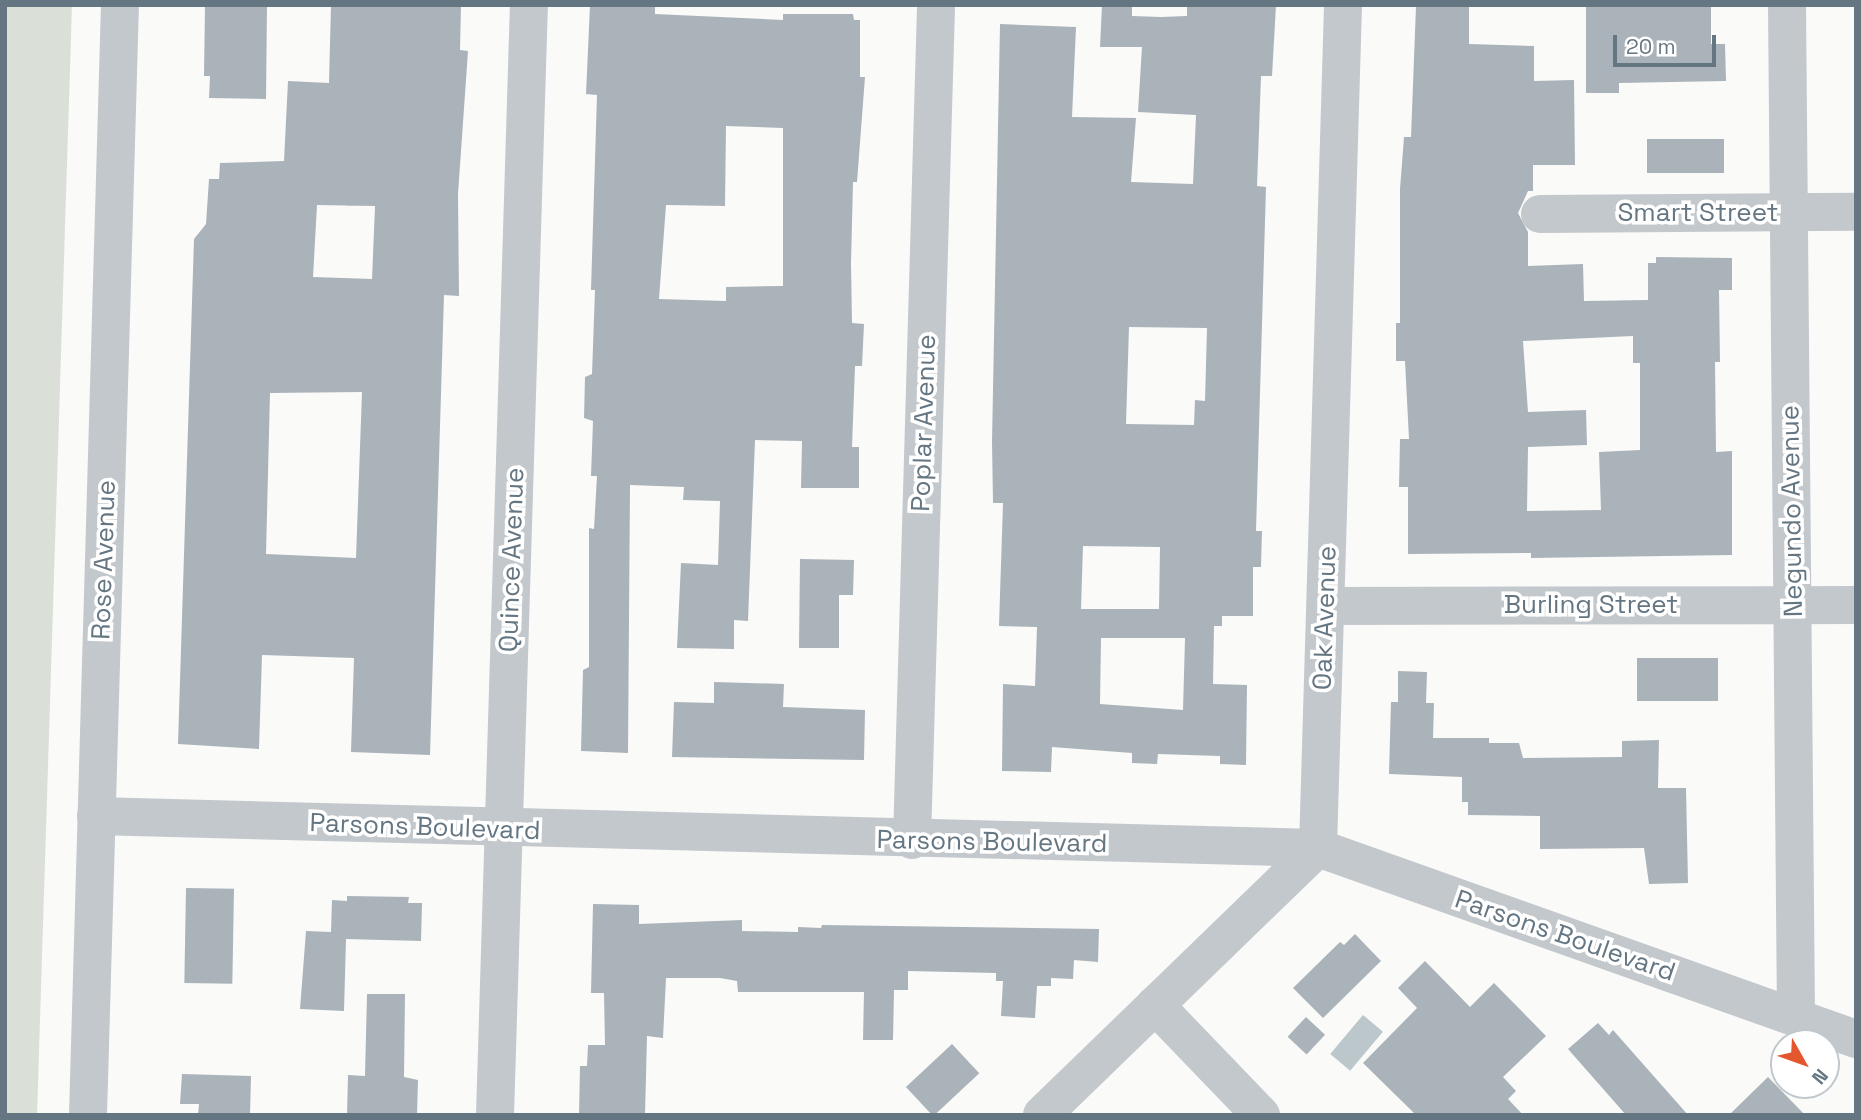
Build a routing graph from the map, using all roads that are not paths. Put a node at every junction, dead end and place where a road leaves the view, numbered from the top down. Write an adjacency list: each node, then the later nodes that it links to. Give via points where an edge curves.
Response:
1 (120, 5): 12 (street, Rose Avenue)
2 (529, 5): 13 (street, Quince Avenue)
3 (936, 5): 14 (street, Poplar Avenue)
4 (1343, 5): 11 (street, Oak Avenue)
5 (1787, 5): 7 (street, Negundo Avenue)
6 (1856, 212): 7 (street, Smart Street)
7 (1789, 213): 8 (street, Smart Street); 10 (street, Negundo Avenue)
8 (1540, 215)
9 (1856, 604): 10 (street, Burling Street)
10 (1793, 605): 11 (street, Burling Street); 17 (street, Negundo Avenue)
11 (1326, 606): 15 (street, Oak Avenue)
12 (96, 816): 13 (street, Parsons Boulevard); 19 (street, Rose Avenue)
13 (503, 829): 14 (street, Parsons Boulevard); 20 (street, Quince Avenue)
14 (912, 840): 15 (street, Parsons Boulevard)
15 (1318, 848): 16 (street); 17 (street, Parsons Boulevard)
16 (1155, 1005): 21 (street); 22 (street)
17 (1796, 1017): 18 (street, Parsons Boulevard)
18 (1856, 1039)
19 (88, 1115)
20 (495, 1115)
21 (1042, 1115)
22 (1261, 1115)

